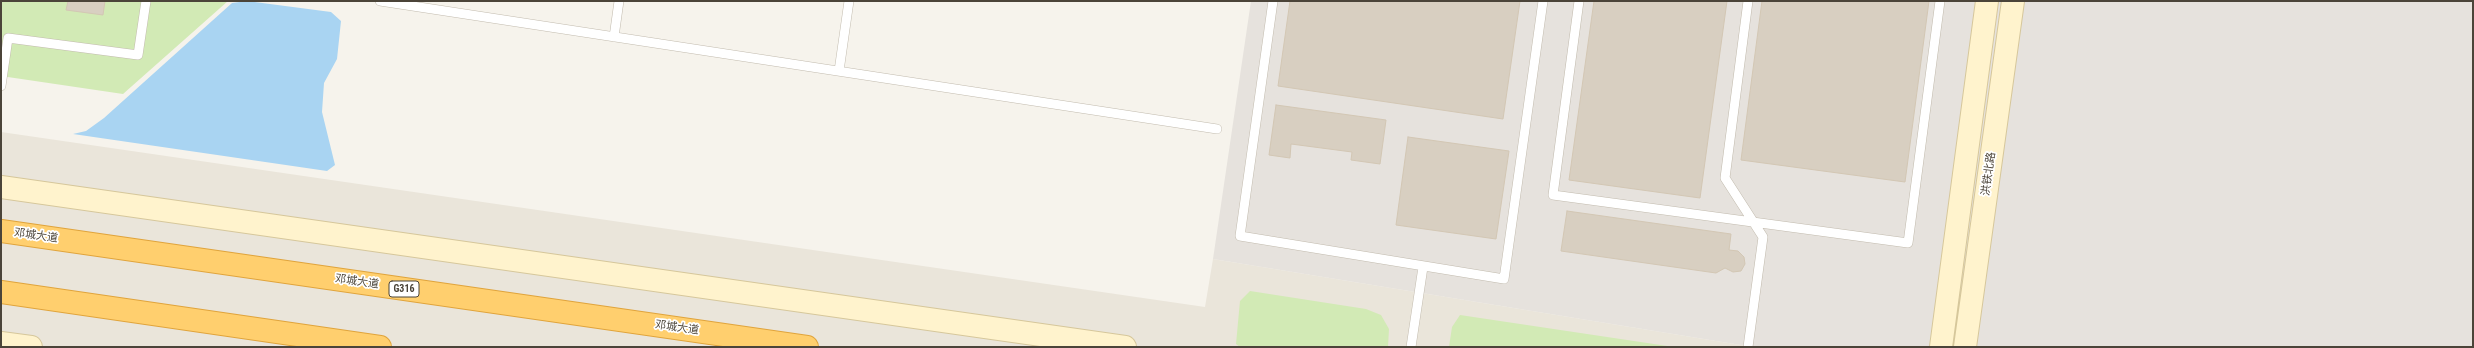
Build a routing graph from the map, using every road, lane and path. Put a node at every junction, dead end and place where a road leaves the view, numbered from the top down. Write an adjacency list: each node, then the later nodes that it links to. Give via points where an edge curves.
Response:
1 (146, 1): 12 (lane, via 138,55)
2 (384, 1): 13 (lane)
3 (619, 1): 13 (lane)
4 (849, 1): 14 (lane)
5 (1273, 1): 20 (lane, via 1240,236)
6 (1543, 1): 20 (lane, via 1504,279)
7 (1579, 1): 18 (lane, via 1554,195)
8 (1748, 1): 18 (lane, via 1725,178)
9 (1940, 1): 18 (lane, via 1908,243)
10 (1987, 1): 29 (street)
11 (2013, 1): 30 (street, 洪铁北路)
12 (4, 37): 15 (lane)
13 (614, 37): 14 (lane)
14 (839, 71): 16 (lane)
15 (1, 86)
16 (1217, 129)
17 (1, 187): 26 (street)
18 (1753, 222): 28 (lane, via 1763,237)
19 (1, 231): 25 (highway, 邓城大道 / G316)
20 (1423, 267): 27 (lane)
21 (1, 292): 24 (highway)
22 (1, 343): 23 (street)
23 (31, 347)
24 (380, 347)
25 (807, 347)
26 (1125, 347)
27 (1411, 347)
28 (1748, 347)
29 (1940, 347)
30 (1965, 347)

